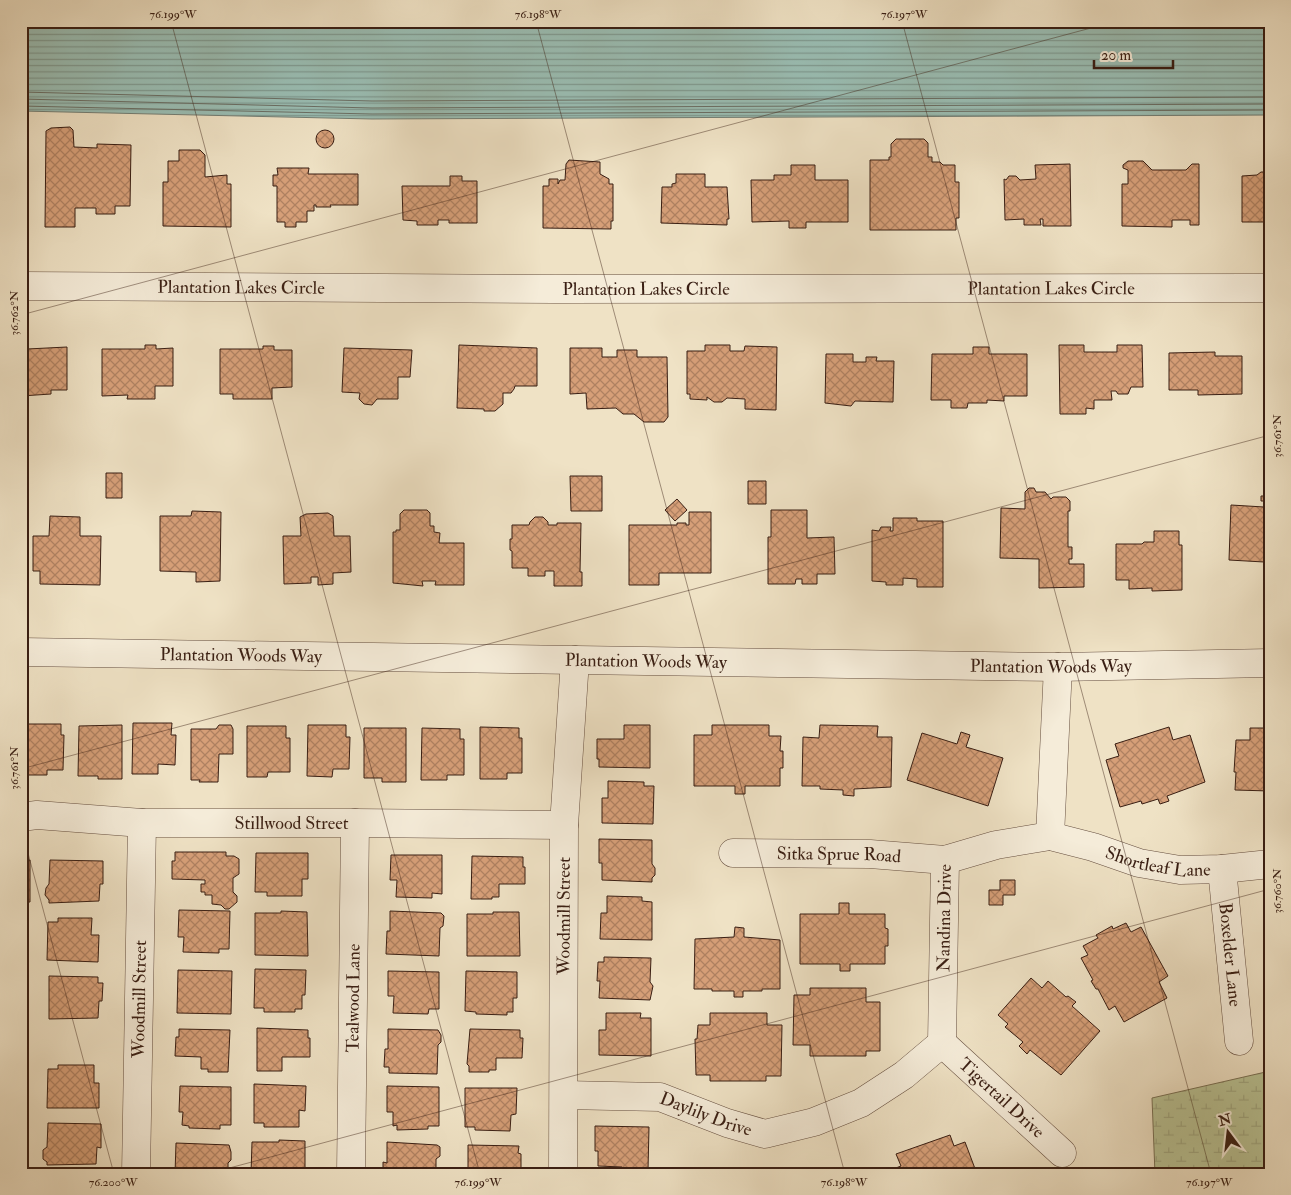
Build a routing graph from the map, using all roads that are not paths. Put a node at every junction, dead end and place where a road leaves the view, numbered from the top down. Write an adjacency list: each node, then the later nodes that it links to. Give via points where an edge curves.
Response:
1 (21, 286): 2 (street, Plantation Lakes Circle)
2 (1270, 288)
3 (21, 652): 4 (street, Plantation Woods Way)
4 (575, 660): 6 (street, Plantation Woods Way); 10 (street, Woodmill Street)
5 (1270, 663): 6 (street, Plantation Woods Way)
6 (1058, 667): 11 (street)
7 (21, 817): 8 (street, Stillwood Street, via 37,814)
8 (142, 823): 9 (street, Stillwood Street); 20 (street, Woodmill Street)
9 (355, 823): 10 (street, Stillwood Street); 21 (street, Tealwood Lane)
10 (564, 826): 18 (street, Woodmill Street)
11 (1050, 836): 13 (street, Nandina Drive, via 996,844); 15 (street, Shortleaf Lane, via 1139,863 1180,870)
12 (733, 853): 13 (street, Sitka Sprue Road, via 870,854)
13 (945, 860): 17 (street, Nandina Drive)
14 (1270, 864): 15 (street, Shortleaf Lane)
15 (1222, 870): 16 (street, Boxelder Lane)
16 (1239, 1041)
17 (942, 1043): 18 (street, Daylily Drive, via 904,1075 860,1103 814,1122 765,1134 660,1097); 19 (street, Tigertail Drive)
18 (564, 1095): 22 (street, Woodmill Street)
19 (1062, 1152)
20 (136, 1174)
21 (351, 1174)
22 (563, 1174)

